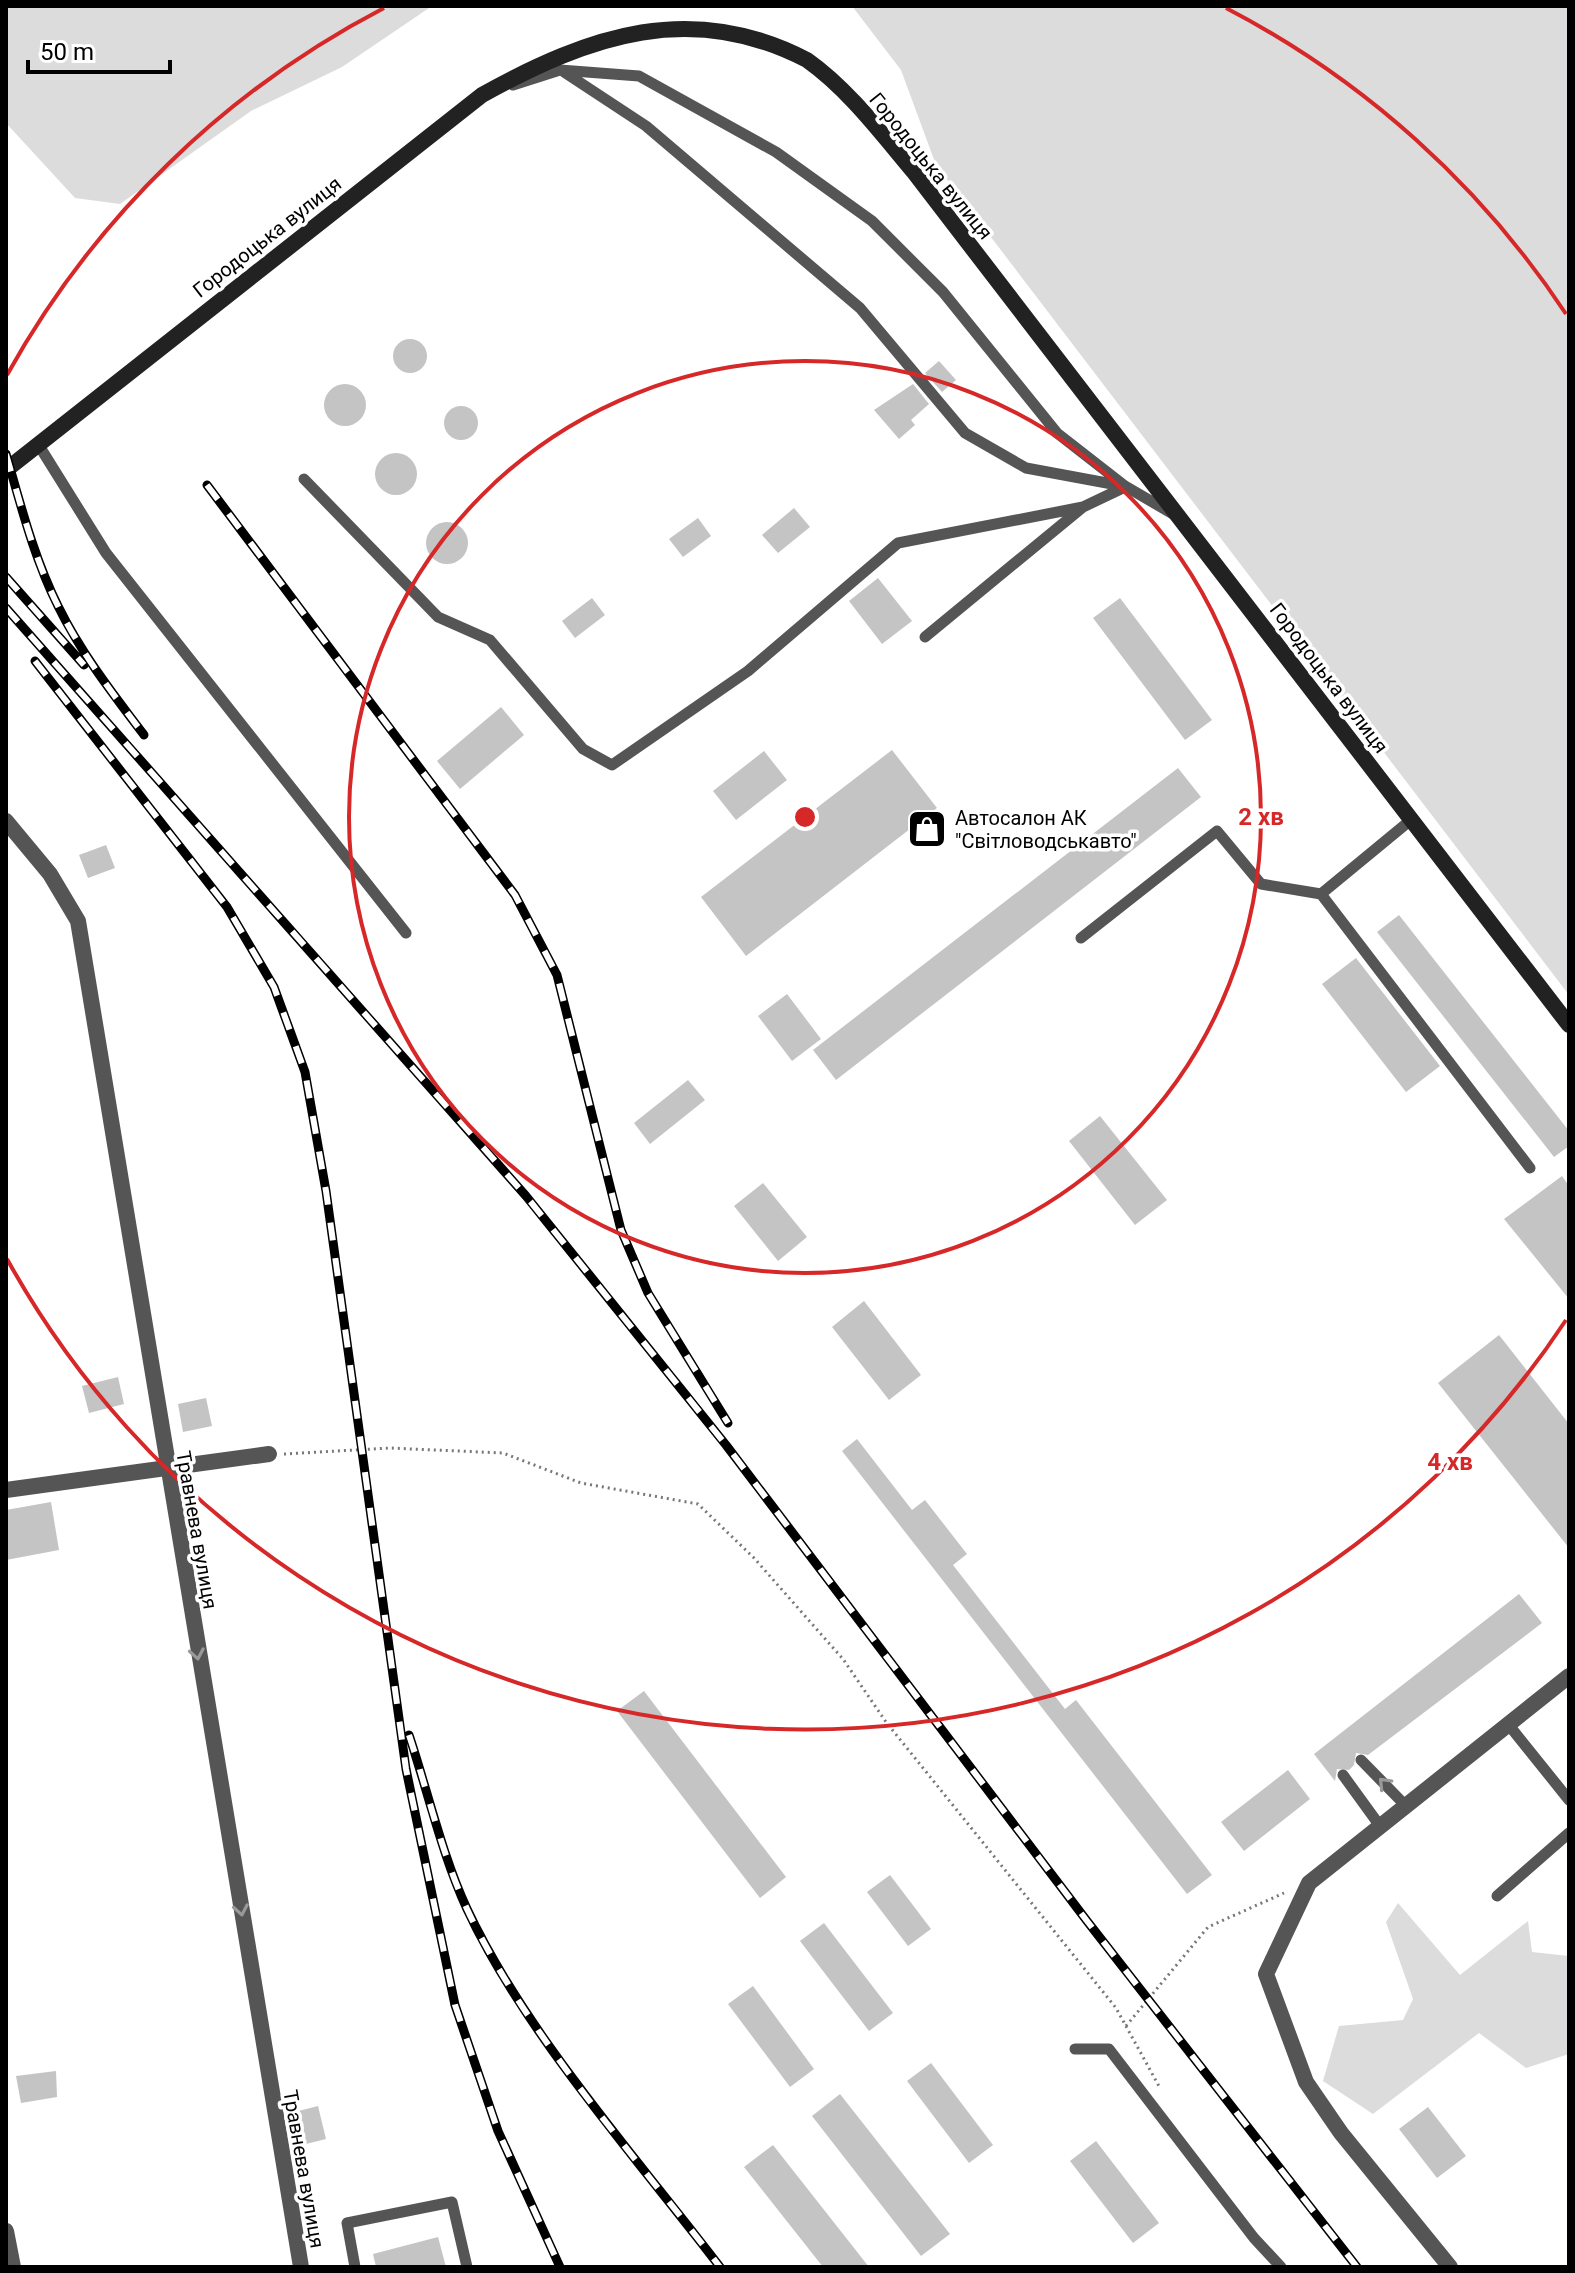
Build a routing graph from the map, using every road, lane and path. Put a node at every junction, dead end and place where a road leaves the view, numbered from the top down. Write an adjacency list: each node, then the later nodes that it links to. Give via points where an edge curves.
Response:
1 (560, 70): 2 (lane); 6 (lane, via 646,126 860,308 965,433 1026,468); 6 (lane, via 639,76 776,152 872,221 943,292 1057,433)
2 (482, 95): 3 (main road, Городоцька вулиця); 8 (main road, Городоцька вулиця, via 552,55 666,18 718,21 758,33 808,60 862,111 913,171)
3 (38, 444): 4 (main road, Городоцька вулиця); 13 (lane, via 106,553)
4 (6, 470)
5 (304, 479): 7 (lane, via 438,617 490,640 583,749 612,765 748,671 898,543)
6 (1125, 486): 7 (lane); 8 (lane)
7 (1083, 507): 9 (lane)
8 (1183, 519): 10 (main road, Городоцька вулиця)
9 (925, 637)
10 (1412, 819): 12 (lane); 15 (main road, Городоцька вулиця)
11 (6, 821): 18 (street, Травнева вулиця, via 50,874 78,921)
12 (1321, 894): 14 (lane, via 1261,884 1217,831); 16 (lane)
13 (406, 933)
14 (1081, 938)
15 (1569, 1025)
16 (1530, 1168)
17 (269, 1454): 18 (street); 30 (path, via 390,1448 503,1453 581,1483 698,1504 754,1558 843,1659 886,1722)
18 (166, 1466): 19 (street); 35 (street, Травнева вулиця, one-way to 35)
19 (6, 1490)
20 (1569, 1676): 21 (street)
21 (1508, 1724): 24 (lane); 25 (street)
22 (1361, 1760): 25 (lane, one-way to 22)
23 (1343, 1775): 26 (lane)
24 (1569, 1800)
25 (1406, 1806): 26 (street)
26 (1380, 1826): 28 (street)
27 (1569, 1833): 29 (lane)
28 (1309, 1883): 30 (path, via 1208,1927); 39 (street, via 1266,1974 1306,2082)
29 (1497, 1896)
30 (1126, 2026): 32 (path)
31 (1075, 2049): 38 (lane, via 1109,2049)
32 (1164, 2096)
33 (6, 2231): 34 (street)
34 (13, 2267)
35 (301, 2267)
36 (355, 2267): 37 (lane, via 347,2223 452,2202)
37 (467, 2267)
38 (1281, 2267)
39 (1450, 2267)

